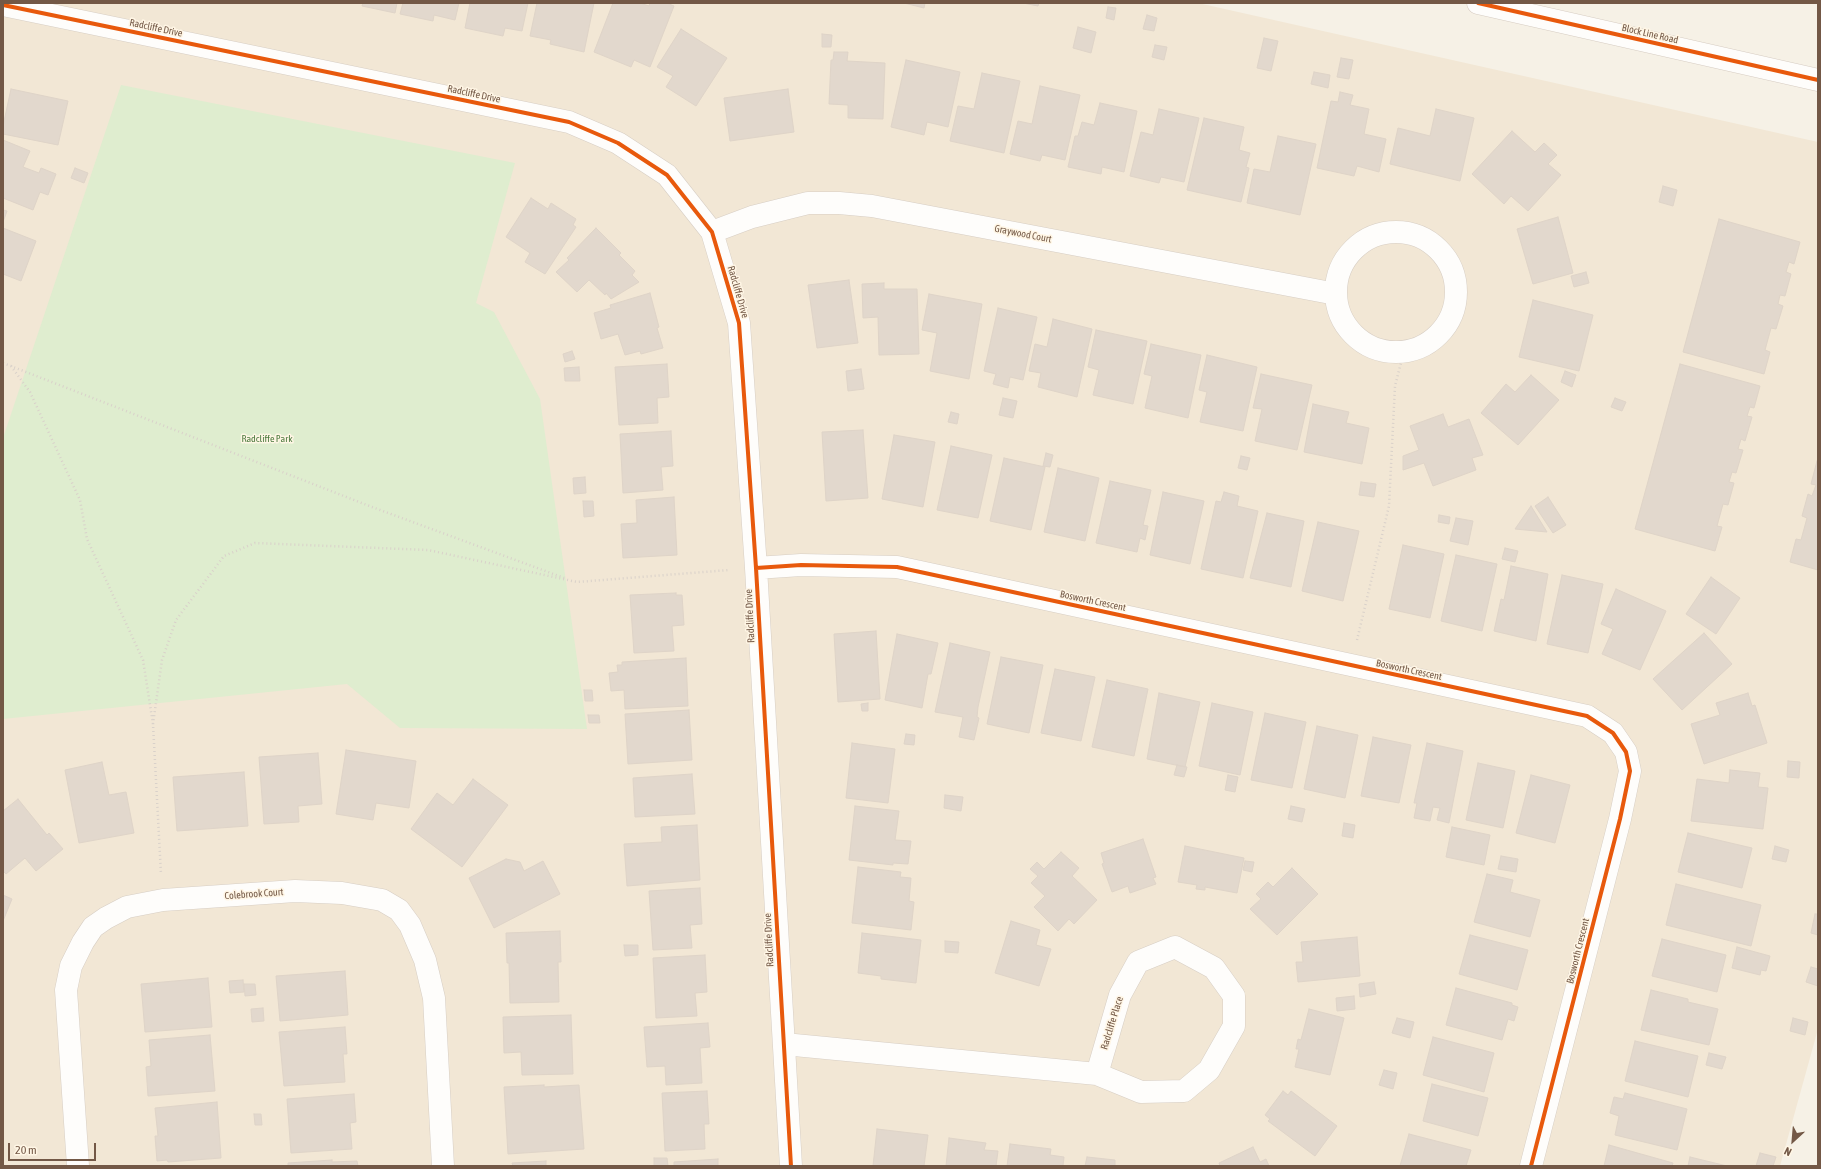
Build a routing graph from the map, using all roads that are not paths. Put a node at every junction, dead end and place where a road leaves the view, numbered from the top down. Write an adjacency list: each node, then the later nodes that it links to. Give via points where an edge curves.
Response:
1 (1478, 3): 3 (street, Block Line Road)
2 (3, 5): 4 (street, Radcliffe Drive, via 569,122 618,143 667,175)
3 (1818, 80)
4 (712, 232): 5 (street, Graywood Court, via 752,217 808,203 872,206); 6 (street, Radcliffe Drive, via 739,323)
5 (1336, 294): 5 (street, via 1341,314 1352,332 1381,350 1404,351 1424,345 1441,332 1452,315 1457,292 1450,264 1437,247 1421,236 1400,232 1376,235 1358,246 1348,256 1339,275)
6 (756, 568): 7 (street, Radcliffe Drive); 12 (street, Bosworth Crescent, via 801,565 897,568 1587,716 1613,733 1626,752 1630,771)
7 (784, 1044): 8 (street, Radcliffe Place); 11 (street, Radcliffe Drive)
8 (1097, 1074): 8 (street, Radcliffe Place, via 1141,1092 1184,1091 1209,1070 1234,1026 1234,996 1214,968 1176,947 1138,962 1120,994)
9 (78, 1166): 10 (street, Colebrook Court, via 66,990 71,966 93,927 127,907 163,900 295,891 342,893 382,900 399,910 410,925 425,960 434,998)
10 (443, 1166)
11 (791, 1166)
12 (1531, 1166)

